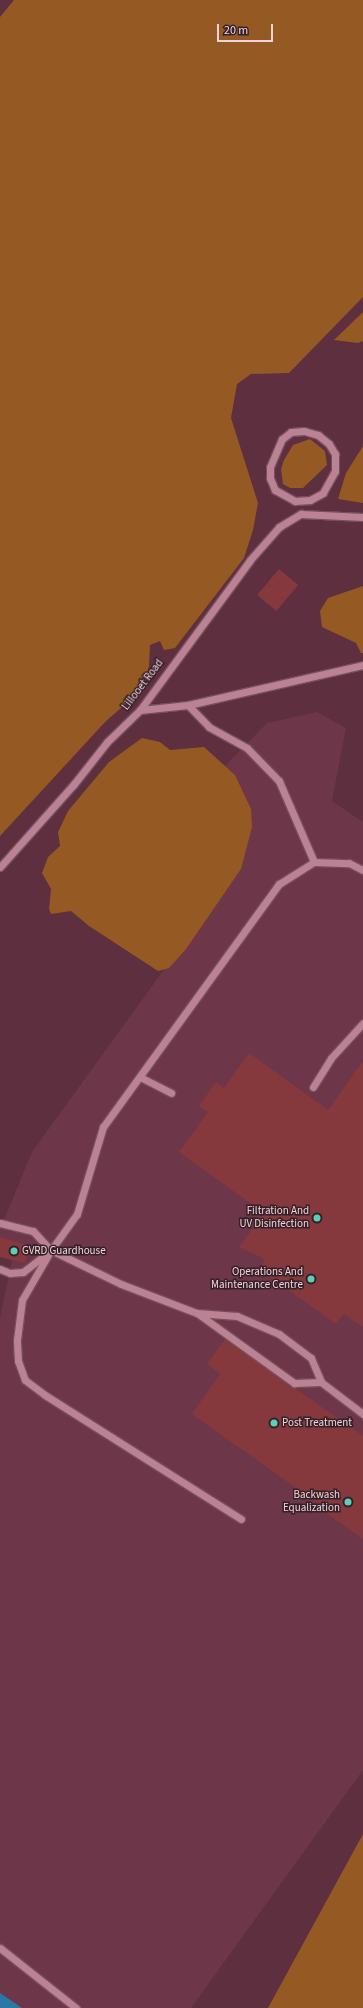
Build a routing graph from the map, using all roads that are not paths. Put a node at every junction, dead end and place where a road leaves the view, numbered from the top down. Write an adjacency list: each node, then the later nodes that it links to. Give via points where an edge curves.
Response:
1 (299, 501): 1 (street, via 310,500 323,493 335,470 336,462 329,444 318,435 304,431 291,432 282,439 270,467 270,478 275,490 284,497); 2 (street)
2 (300, 514): 3 (street); 6 (street, Lillooet Road, via 279,527 250,560)
3 (363, 517)
4 (363, 665): 5 (street)
5 (188, 705): 6 (street); 7 (street, via 209,728 247,748 279,781)
6 (140, 710): 8 (street, Lillooet Road, via 107,742 74,784)
7 (314, 862): 9 (street, via 349,863); 11 (street, via 279,884)
8 (0, 867)
9 (363, 870)
10 (363, 1023): 12 (street, via 331,1058)
11 (140, 1077): 13 (street); 15 (street, via 104,1127 77,1214)
12 (313, 1087)
13 (171, 1093)
14 (0, 1223): 15 (street, via 33,1231)
15 (51, 1250): 16 (street, via 23,1272 10,1273); 17 (street, via 121,1284); 20 (street, via 22,1300 17,1340 18,1361 25,1380 45,1396)
16 (0, 1269)
17 (197, 1313): 18 (street, via 294,1383); 18 (street, via 237,1316 279,1334 311,1358)
18 (321, 1382): 19 (street)
19 (363, 1414)
20 (241, 1519)
21 (0, 1948): 22 (street)
22 (76, 2008)

